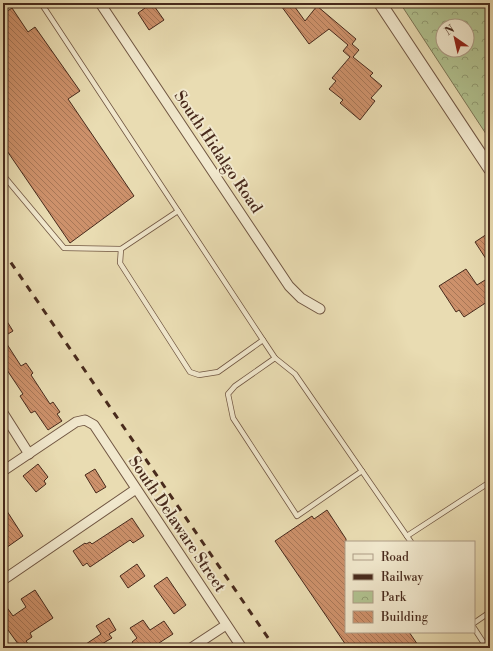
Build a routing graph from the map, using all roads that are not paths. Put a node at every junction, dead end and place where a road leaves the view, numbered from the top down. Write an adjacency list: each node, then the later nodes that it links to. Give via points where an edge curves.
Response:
1 (41, 3): 6 (lane)
2 (100, 3): 8 (street, South Hidalgo Road, via 289,286 301,298)
3 (380, 3): 4 (street)
4 (490, 169)
5 (3, 174): 7 (lane, via 64,248)
6 (178, 212): 7 (lane); 9 (lane)
7 (121, 249): 9 (lane, via 120,263 190,372 199,375 218,372)
8 (320, 309)
9 (262, 340): 10 (lane)
10 (275, 358): 14 (lane, via 295,374); 14 (lane, via 235,386 228,394 233,418 297,516)
11 (3, 413): 12 (street)
12 (29, 454): 13 (street); 16 (street, South Delaware Street, via 76,422 85,420 94,425)
13 (3, 471)
14 (362, 471): 17 (lane)
15 (490, 482): 17 (lane)
16 (136, 489): 19 (street); 22 (street, South Delaware Street)
17 (407, 536): 18 (lane)
18 (410, 541)
19 (3, 580)
20 (490, 612): 21 (lane)
21 (475, 622)
22 (226, 625): 24 (street); 25 (street, South Delaware Street)
23 (475, 630): 26 (lane)
24 (191, 648)
25 (242, 648)
26 (487, 648)

